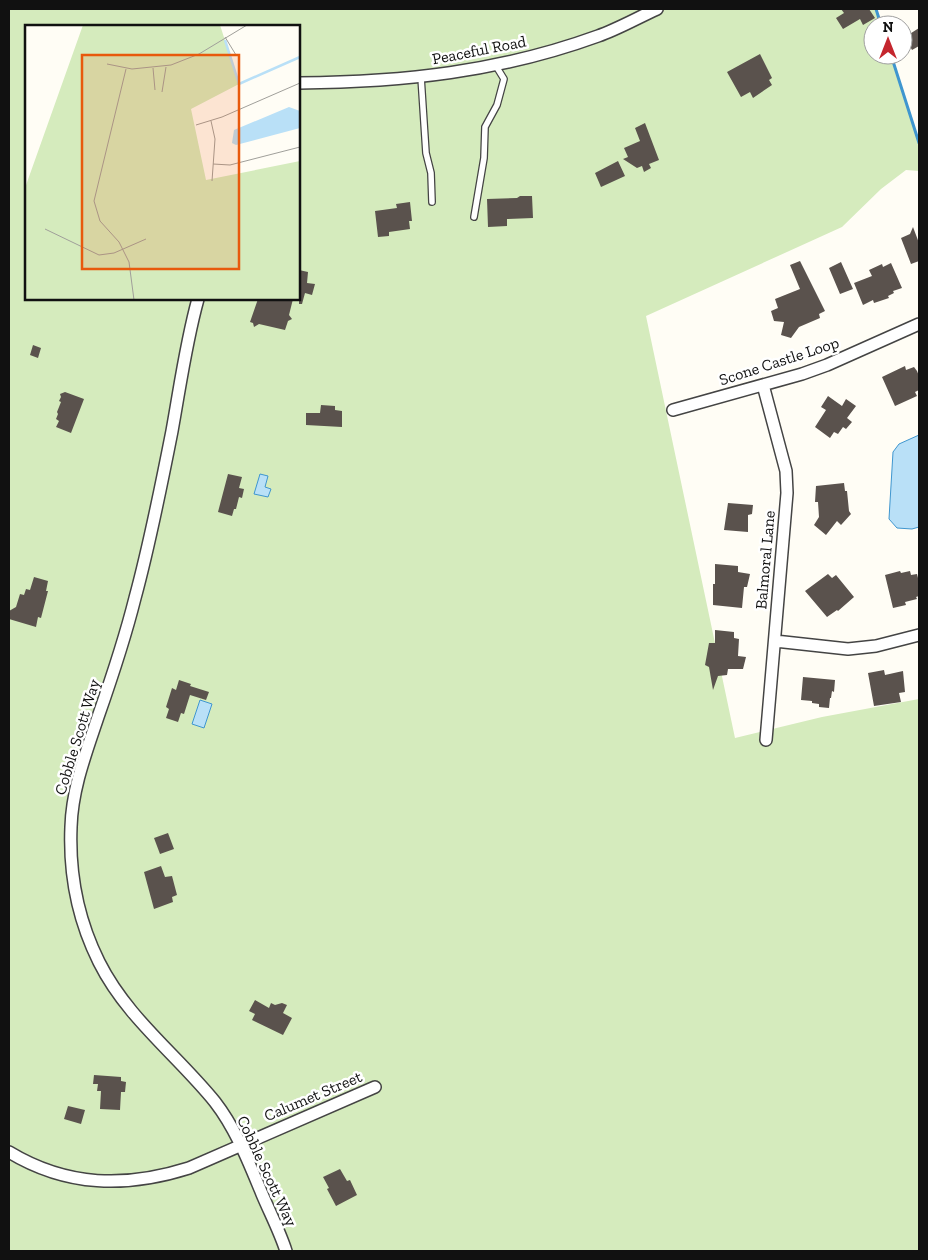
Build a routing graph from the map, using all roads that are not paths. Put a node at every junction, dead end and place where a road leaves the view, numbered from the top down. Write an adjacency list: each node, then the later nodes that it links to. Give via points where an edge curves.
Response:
1 (657, 9): 2 (street, Peaceful Road, via 598,36)
2 (496, 66): 3 (street, Peaceful Road); 6 (lane, via 504,79 497,105 485,128 484,158)
3 (421, 77): 4 (street, Peaceful Road); 5 (lane)
4 (300, 83)
5 (432, 202)
6 (474, 217)
7 (198, 300): 15 (street, Cobble Scott Way, via 182,367 157,509 136,596 79,775 72,818 71,863 78,906 90,942 107,977 132,1012 216,1103)
8 (919, 324): 9 (street, Scone Castle Loop, via 827,365)
9 (763, 385): 10 (street, Scone Castle Loop); 12 (street, Balmoral Lane, via 786,471)
10 (673, 410)
11 (919, 635): 12 (street, via 848,649)
12 (775, 641): 13 (street, Balmoral Lane)
13 (766, 740)
14 (375, 1087): 15 (street, Calumet Street)
15 (241, 1145): 16 (street, Calumet Street, via 189,1168 128,1182 68,1177); 17 (street, Cobble Scott Way)
16 (9, 1152)
17 (286, 1251)

